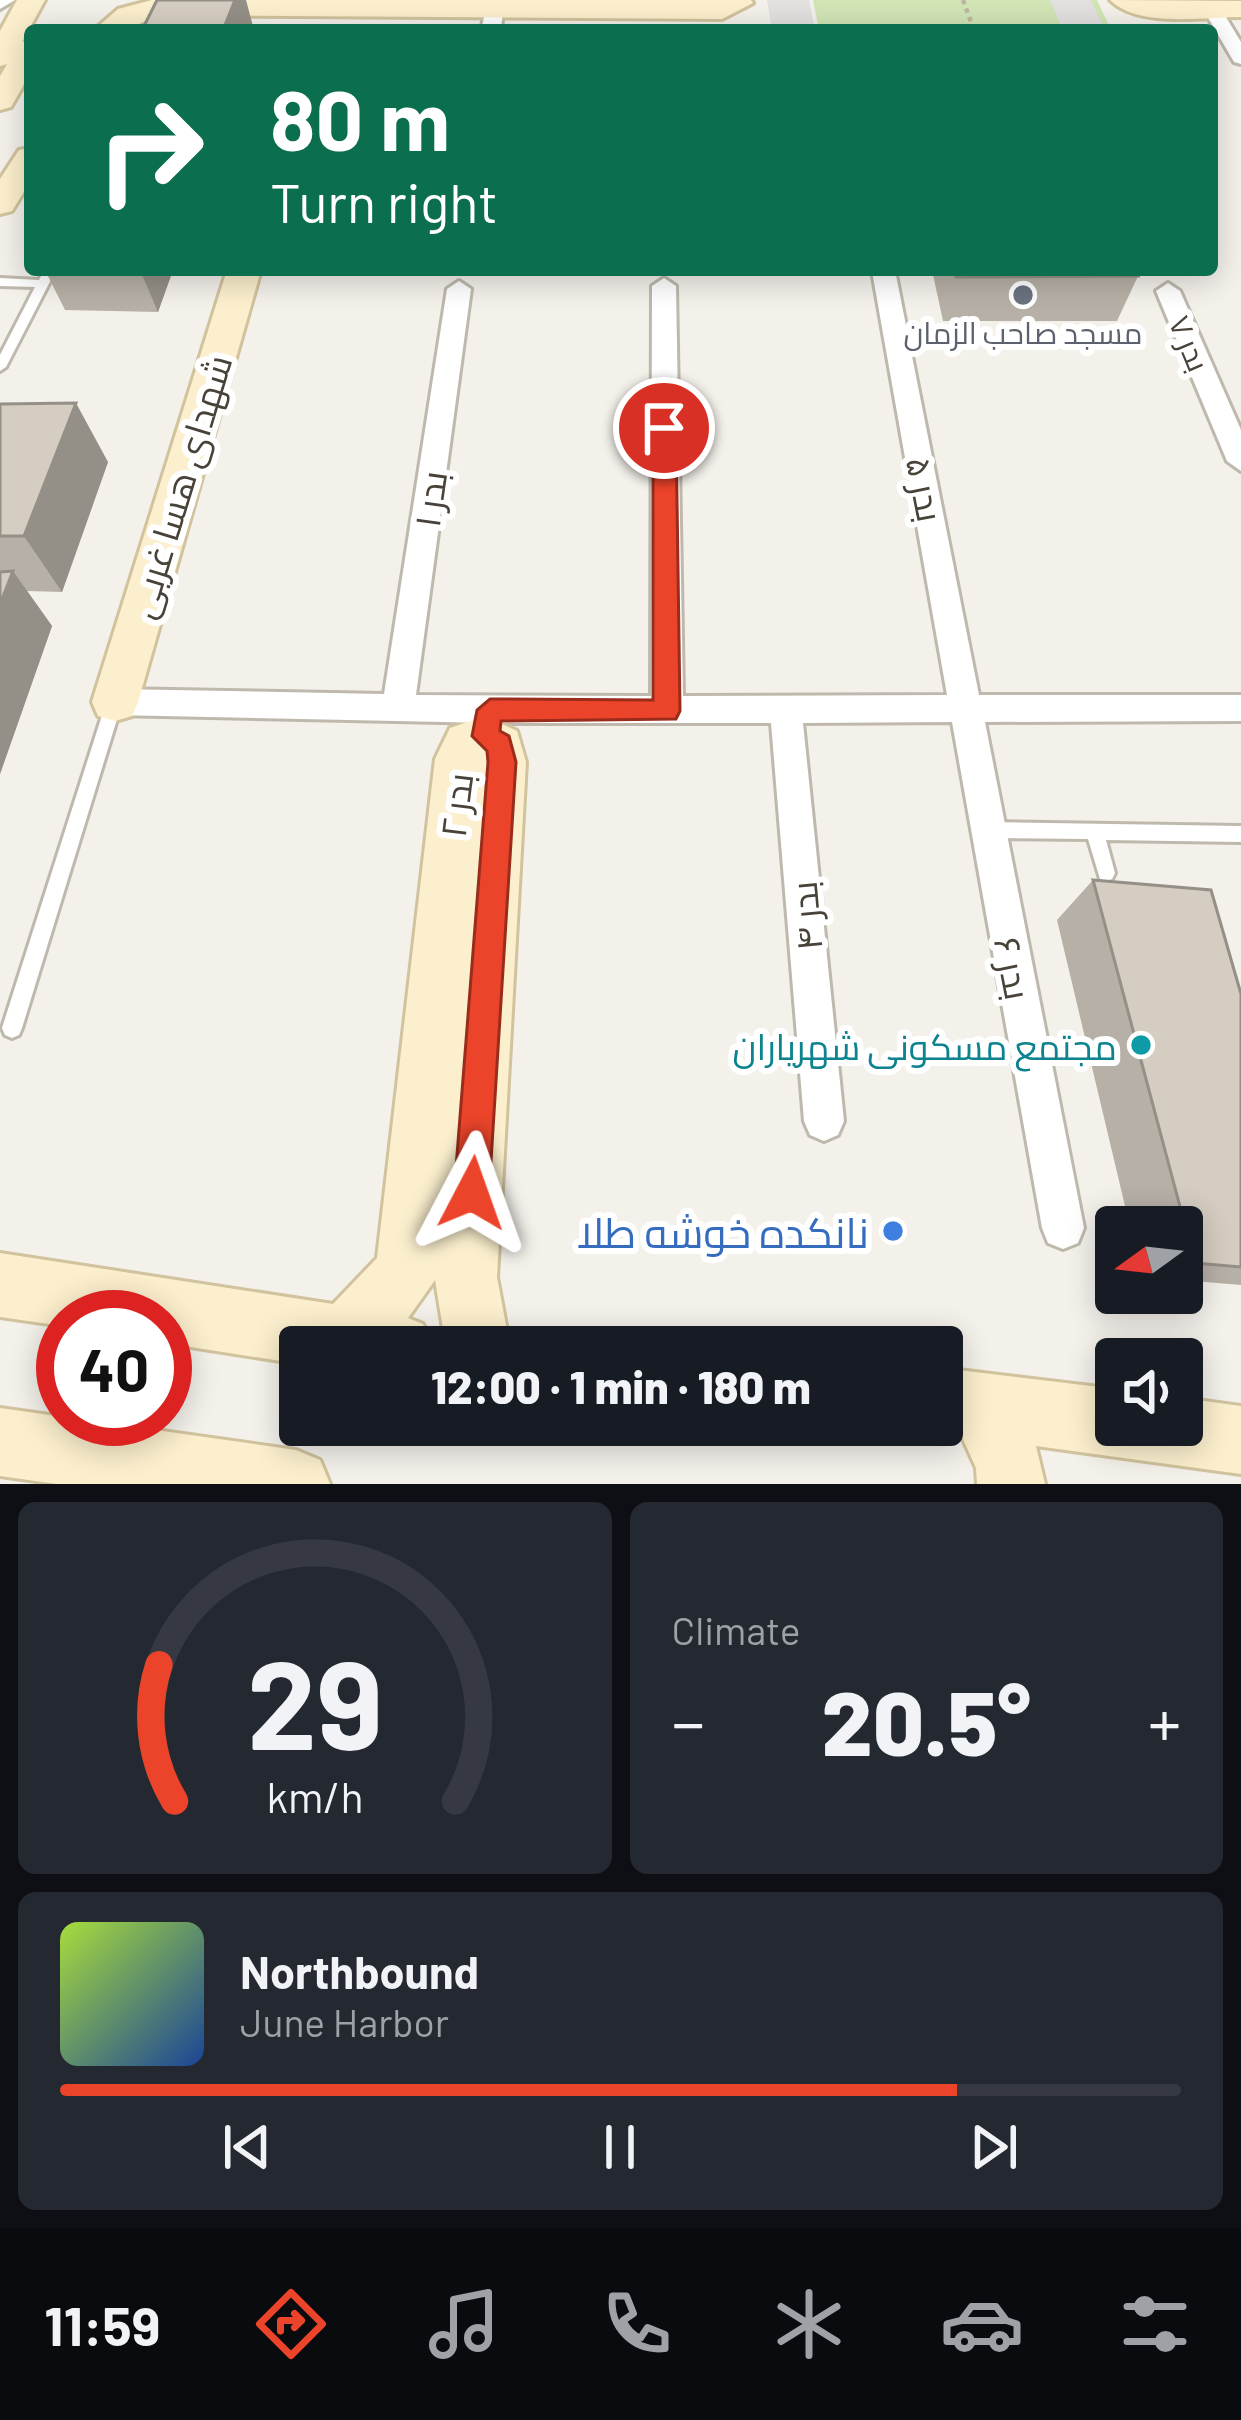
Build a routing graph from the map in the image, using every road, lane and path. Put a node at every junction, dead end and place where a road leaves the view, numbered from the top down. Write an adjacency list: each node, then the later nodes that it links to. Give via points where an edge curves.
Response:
1 (58, 0): 7 (street)
2 (1124, 0): 8 (street, via 1135,7)
3 (242, 4): 9 (street); 12 (street, via 157,7)
4 (412, 4): 9 (street); 10 (street)
5 (578, 5): 10 (street); 11 (street)
6 (745, 7): 11 (street)
7 (17, 9): 13 (street)
8 (1227, 9): 14 (street)
9 (320, 19)
10 (492, 20)
11 (657, 20)
12 (116, 24)
13 (0, 57)
14 (1241, 58)
15 (24, 59): 16 (street)
16 (0, 101)
17 (24, 166): 18 (street)
18 (0, 204)
19 (47, 276): 23 (lane)
20 (242, 276): 29 (street, شهدای هسا غربی)
21 (885, 276): 30 (street, بدر ۵)
22 (0, 283): 23 (lane)
23 (43, 284): 27 (lane)
24 (664, 286): 33 (street)
25 (459, 289): 31 (street, بدر ۱)
26 (1168, 291): 28 (street, بدر ۷)
27 (0, 367)
28 (1241, 461)
29 (115, 702): 31 (street); 41 (lane)
30 (968, 707): 32 (street); 34 (street); 36 (street, بدر ۶)
31 (398, 708): 35 (street)
32 (1241, 708)
33 (667, 711): 34 (street); 35 (street)
34 (786, 711): 42 (street, بدر ۴)
35 (488, 723): 40 (street, بدر ۲, via 459,759)
36 (988, 830): 37 (lane); 43 (street, بدر ۶)
37 (1095, 831): 38 (lane); 39 (lane)
38 (1241, 834)
39 (1106, 873)
40 (465, 939): 45 (street, بدر ۲, via 407,1272); 46 (street, بدر ۲, via 466,1277)
41 (12, 1028)
42 (824, 1121)
43 (1063, 1228)
44 (0, 1285): 47 (street)
45 (380, 1326)
46 (474, 1326)
47 (279, 1328)
48 (963, 1403): 50 (street)
49 (963, 1404): 55 (street, via 1010,1467)
50 (1095, 1420)
51 (1203, 1435): 52 (street)
52 (1241, 1440)
53 (0, 1442): 54 (street)
54 (296, 1484)
55 (1011, 1484)

